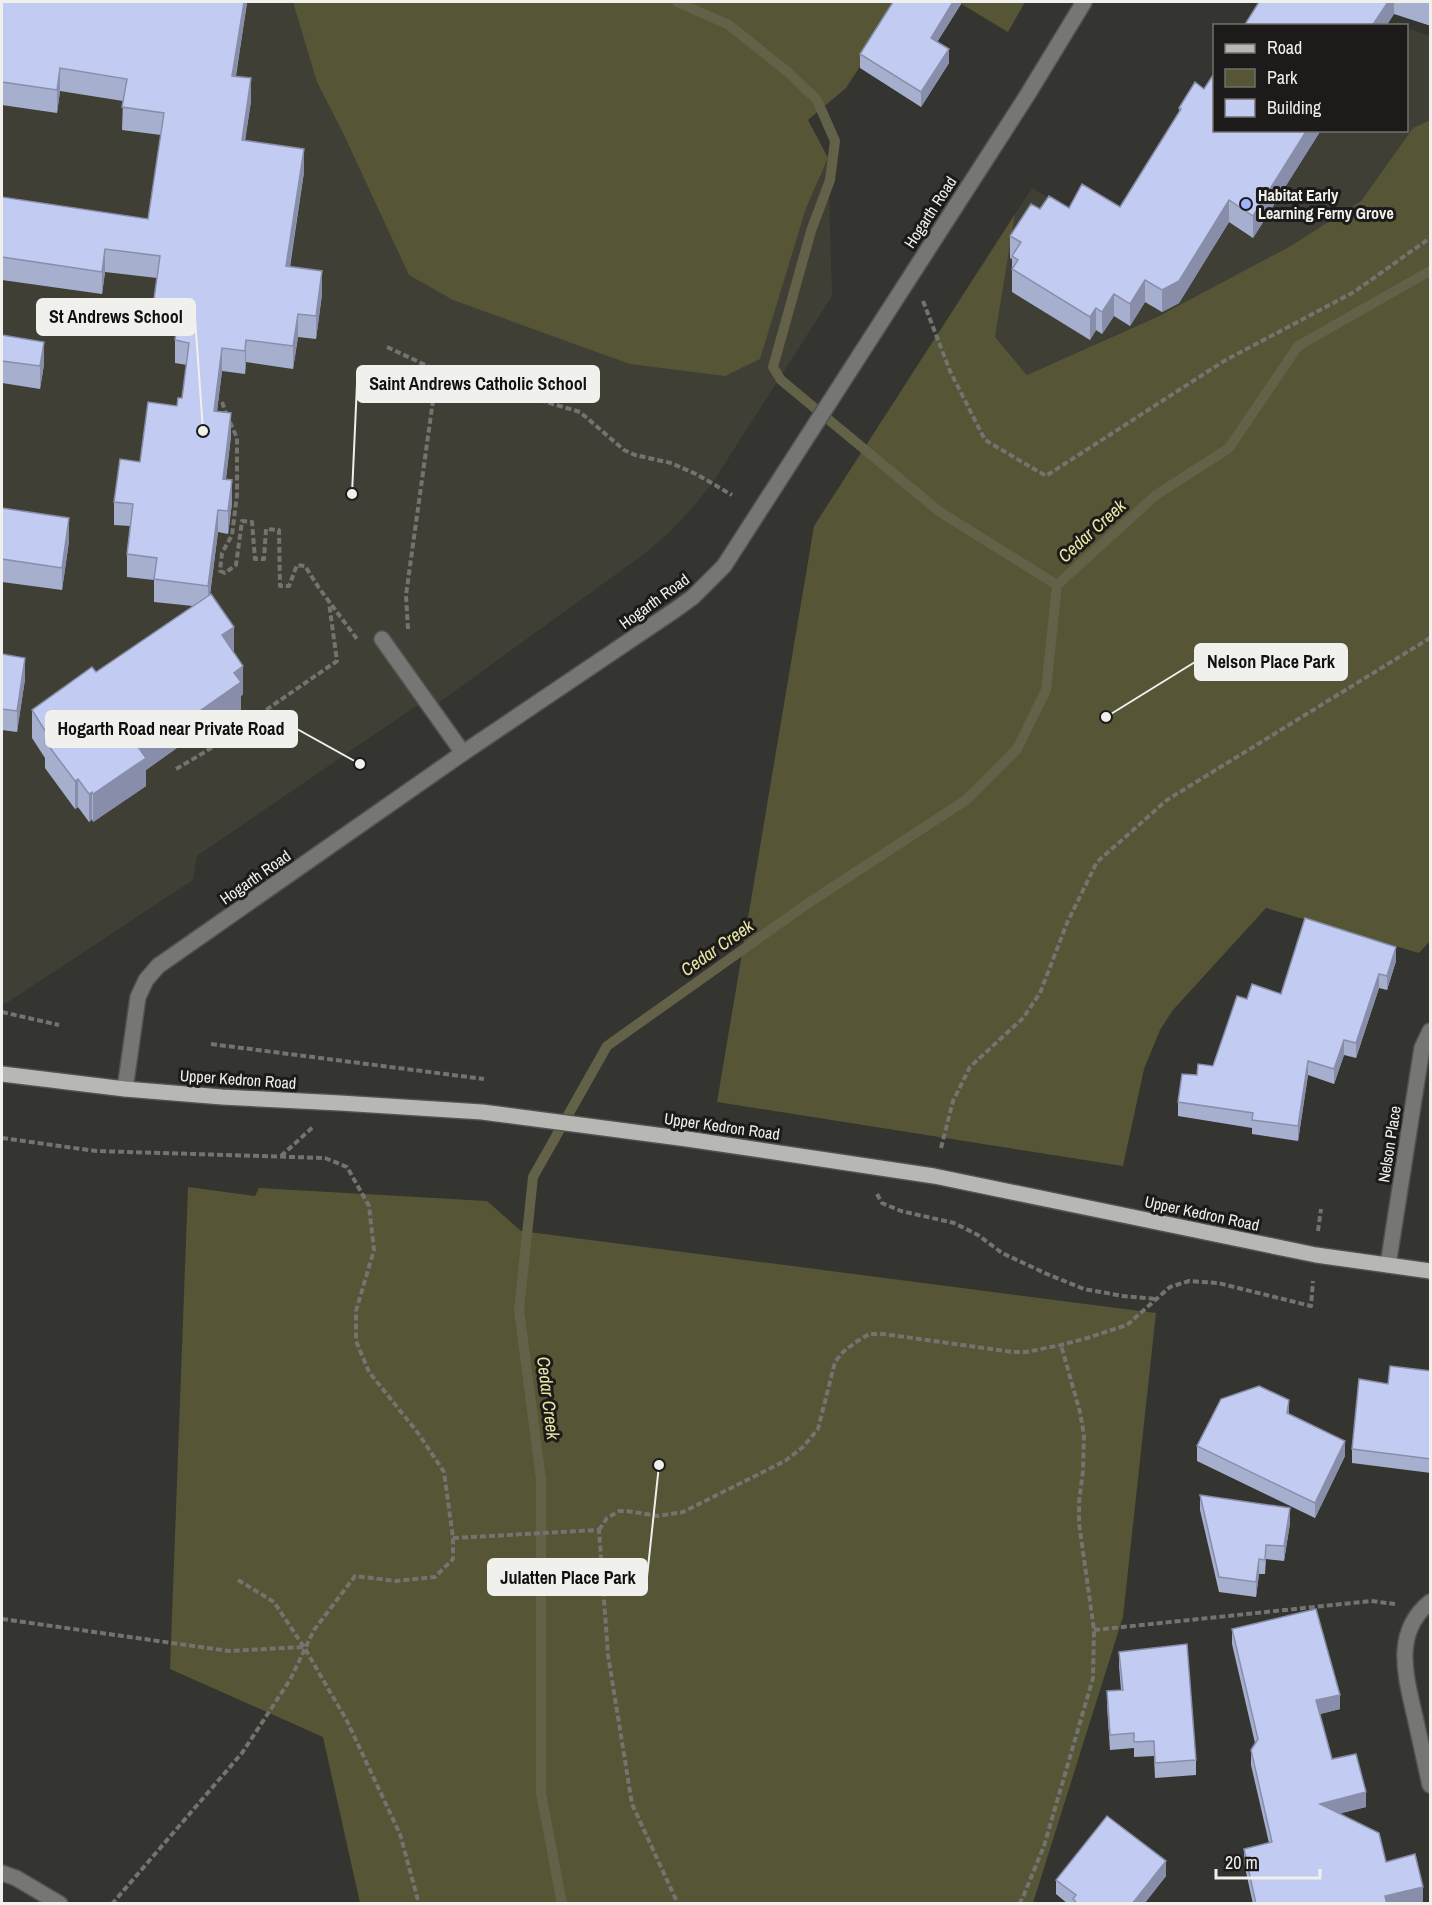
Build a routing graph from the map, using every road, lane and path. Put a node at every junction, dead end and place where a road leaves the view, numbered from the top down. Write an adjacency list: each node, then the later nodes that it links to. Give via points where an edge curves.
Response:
1 (1084, 2): 3 (street, Hogarth Road)
2 (1431, 238): 3 (path, via 1354,292 1224,361 1046,476 985,440 950,371)
3 (912, 273): 13 (street, Hogarth Road, via 724,566 693,597)
4 (387, 347): 5 (path)
5 (419, 363): 7 (path, via 580,412 624,450 671,463); 9 (path, via 429,374 434,393 405,595)
6 (222, 402): 8 (path, via 237,438 237,495 232,535 222,553 220,572 236,565 242,521 252,522 255,559 264,559 266,528 279,530 280,586 289,586 297,565 301,564)
7 (732, 495)
8 (329, 602): 12 (path); 14 (path, via 337,661)
9 (409, 634)
10 (1431, 638): 24 (path, via 1167,800 1097,862 1066,923 1040,993 1023,1018 970,1066 953,1101)
11 (381, 639): 13 (street)
12 (363, 649)
13 (463, 753): 21 (street, Hogarth Road, via 158,966 138,997)
14 (176, 769)
15 (2, 1012): 16 (path)
16 (59, 1025)
17 (1431, 1031): 29 (street, Nelson Place, via 1422,1048)
18 (211, 1044): 20 (path)
19 (2, 1074): 21 (main road, Upper Kedron Road)
20 (484, 1078)
21 (125, 1089): 22 (main road, Upper Kedron Road)
22 (340, 1103): 25 (path); 26 (main road, Upper Kedron Road, via 482,1112)
23 (2, 1138): 25 (path, via 96,1151)
24 (941, 1148)
25 (280, 1157): 34 (path, via 325,1158 347,1167 369,1206 374,1250 356,1311 356,1341 369,1372 444,1472)
26 (862, 1165): 28 (main road, Upper Kedron Road, via 934,1176); 31 (path, via 882,1203 954,1223 1002,1253 1084,1289)
27 (1321, 1209): 28 (path)
28 (1316, 1255): 29 (main road, Upper Kedron Road); 31 (path, via 1311,1306 1189,1281 1170,1287)
29 (1388, 1265): 30 (main road, Upper Kedron Road)
30 (1431, 1270)
31 (1156, 1299): 32 (path, via 1127,1325)
32 (1061, 1345): 33 (path, via 1013,1352 869,1334 835,1362 818,1430 785,1461 683,1512 658,1516 618,1511); 38 (path, via 1084,1435 1079,1523)
33 (599, 1530): 34 (path); 45 (path, via 608,1655 632,1804)
34 (453, 1538): 39 (path, via 453,1559 435,1577 396,1581 356,1576)
35 (238, 1580): 39 (path, via 274,1602)
36 (1427, 1605): 38 (path, via 1371,1600); 40 (street, via 1412,1625 1405,1644 1404,1669)
37 (2, 1619): 39 (path, via 229,1651)
38 (1094, 1630): 46 (path, via 1093,1678 1044,1846)
39 (304, 1647): 43 (path, via 290,1680 242,1753); 44 (path, via 347,1721 400,1834)
40 (1431, 1785)
41 (2, 1873): 42 (street)
42 (60, 1904)
43 (112, 1904)
44 (419, 1904)
45 (678, 1904)
46 (1019, 1904)

